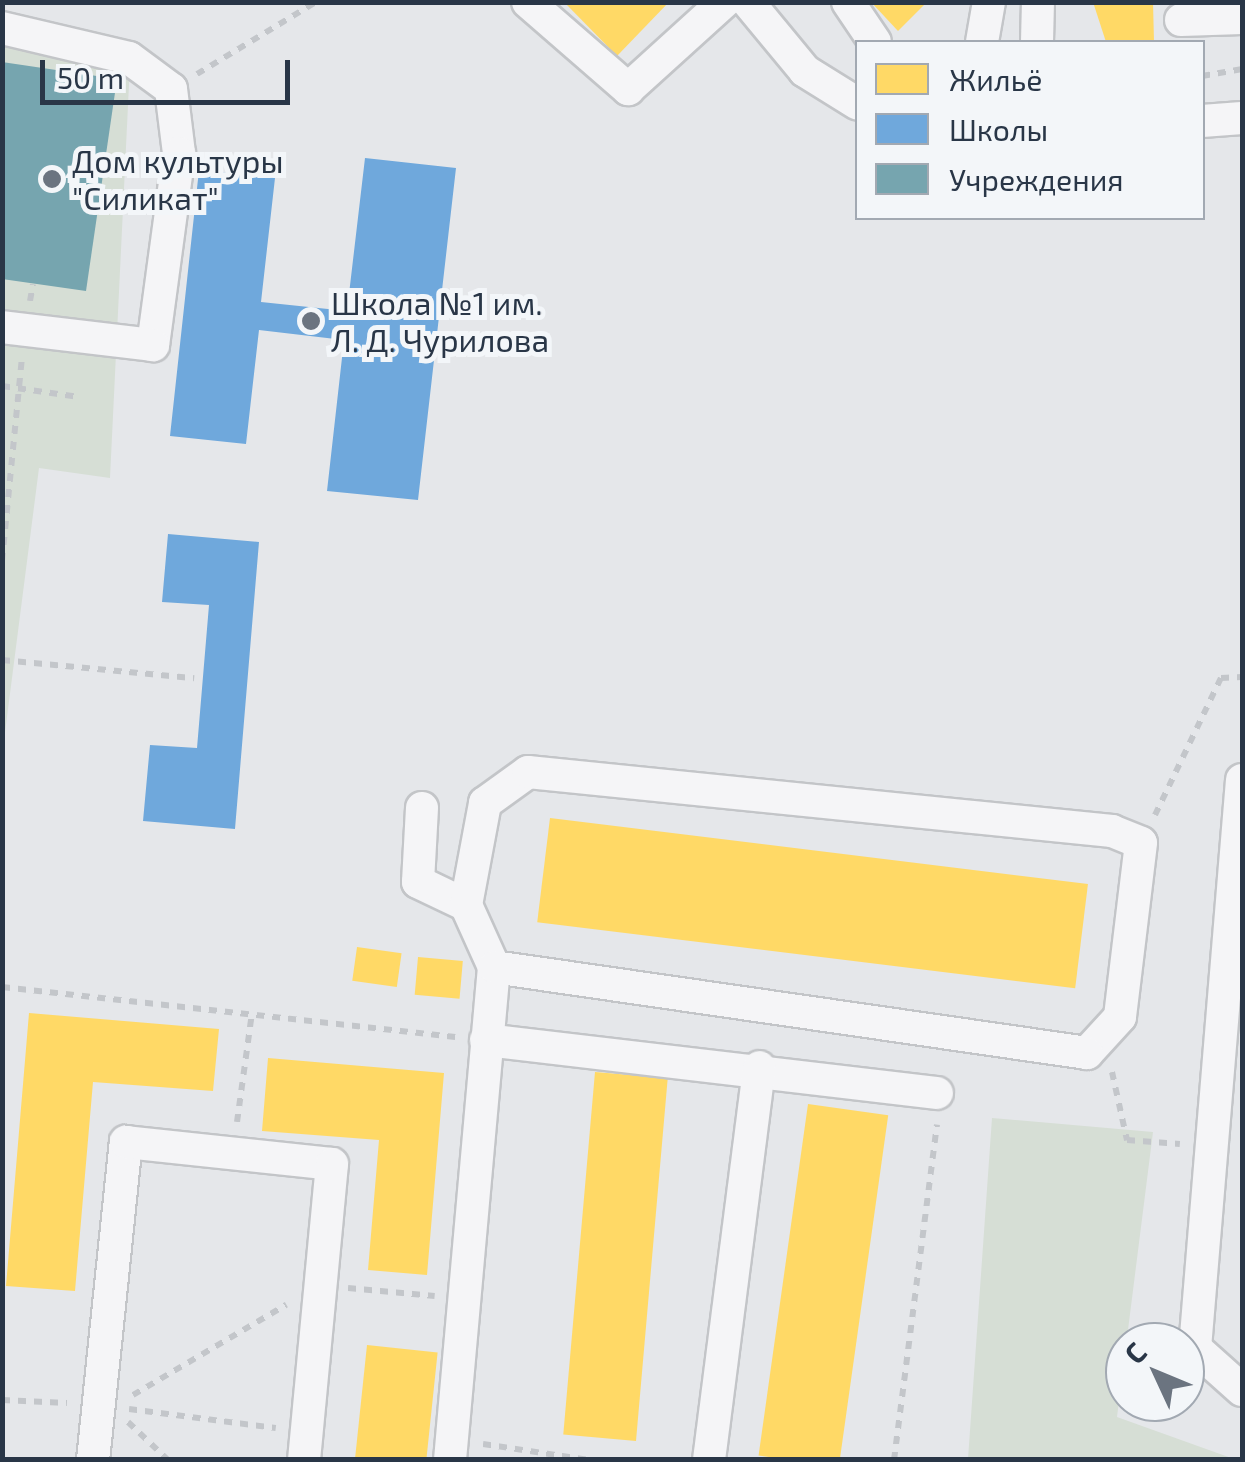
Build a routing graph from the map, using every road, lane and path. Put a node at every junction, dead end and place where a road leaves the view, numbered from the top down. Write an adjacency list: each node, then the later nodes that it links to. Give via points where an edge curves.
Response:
1 (316, 2): 16 (path)
2 (528, 2): 3 (street, via 628,89)
3 (724, 2)
4 (748, 2): 17 (street, via 805,71)
5 (848, 2): 11 (street)
6 (989, 2): 12 (street)
7 (1038, 2): 13 (street)
8 (1242, 18): 9 (street)
9 (1180, 22)
10 (2, 28): 16 (street, via 130,58)
11 (874, 40)
12 (982, 40)
13 (1037, 40)
14 (1242, 68): 15 (path)
15 (1205, 75)
16 (172, 89): 20 (street, via 179,152 153,346)
17 (855, 102)
18 (1242, 118): 19 (street)
19 (1205, 121)
20 (13, 329): 22 (path)
21 (2, 386): 22 (path)
22 (20, 388): 23 (path); 24 (path)
23 (79, 397)
24 (2, 561)
25 (2, 660): 27 (path)
26 (1242, 677): 30 (path, via 1221,678)
27 (194, 678)
28 (1242, 780): 31 (street)
29 (422, 808): 32 (street, via 418,882)
30 (1141, 844): 32 (street, via 1112,831 528,772 485,803); 36 (street, via 1120,1016)
31 (1238, 868): 40 (street)
32 (466, 905): 33 (street)
33 (494, 967): 36 (street, via 1087,1053); 37 (street)
34 (2, 987): 35 (path)
35 (252, 1012): 37 (path); 41 (path)
36 (1104, 1034): 40 (path, via 1127,1140)
37 (486, 1040): 38 (street); 43 (street)
38 (759, 1068): 39 (street); 52 (street)
39 (937, 1093): 53 (path)
40 (1212, 1147): 44 (street, via 1195,1348)
41 (232, 1153): 42 (street, via 332,1164); 46 (street, via 126,1142)
42 (320, 1285): 43 (path); 46 (path); 47 (street)
43 (462, 1299): 48 (street)
44 (1242, 1390)
45 (2, 1400): 46 (path)
46 (106, 1406): 47 (path); 49 (street); 50 (path)
47 (305, 1446)
48 (451, 1449): 51 (path)
49 (93, 1460)
50 (168, 1460)
51 (589, 1460)
52 (709, 1460)
53 (894, 1460)

